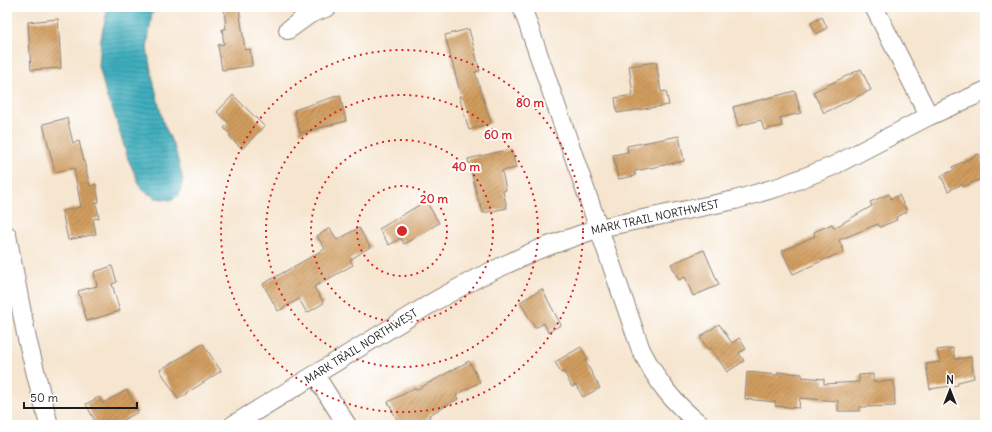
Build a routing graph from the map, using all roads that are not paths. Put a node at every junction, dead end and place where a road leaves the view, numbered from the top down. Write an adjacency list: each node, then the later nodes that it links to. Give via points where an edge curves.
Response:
1 (328, 7): 4 (street, via 310,14)
2 (522, 7): 7 (street)
3 (874, 7): 6 (street)
4 (288, 30)
5 (985, 91): 6 (street, MARK TRAIL NORTHWEST)
6 (929, 116): 7 (street, MARK TRAIL NORTHWEST, via 833,166 782,186 735,200)
7 (599, 228): 9 (street, MARK TRAIL NORTHWEST, via 536,250 477,278); 13 (street, via 641,350 662,386 679,407)
8 (7, 235): 10 (street, via 27,339)
9 (315, 375): 11 (street, MARK TRAIL NORTHWEST); 12 (street)
10 (49, 425)
11 (233, 425)
12 (347, 425)
13 (701, 425)

